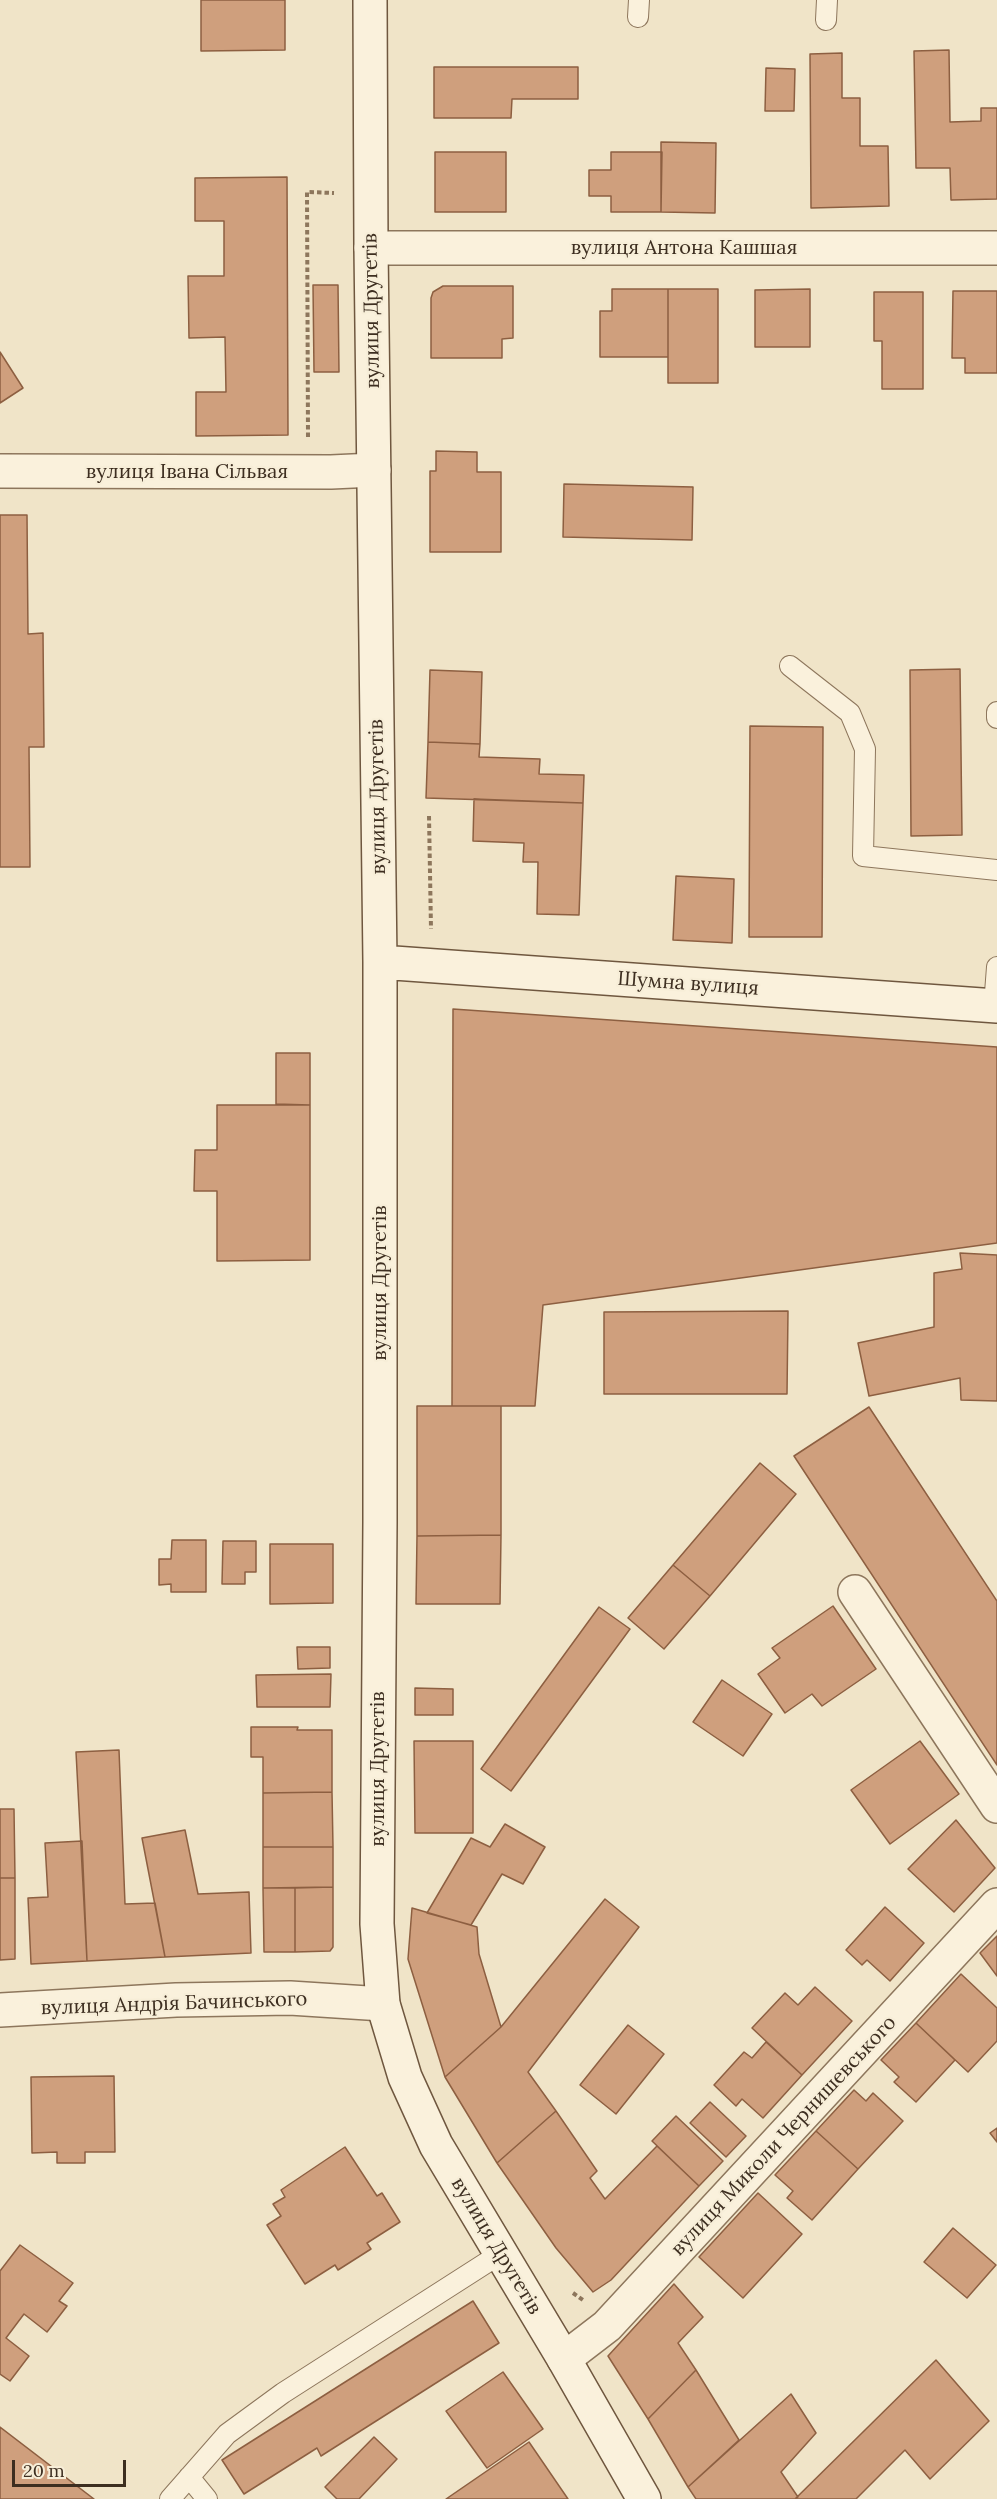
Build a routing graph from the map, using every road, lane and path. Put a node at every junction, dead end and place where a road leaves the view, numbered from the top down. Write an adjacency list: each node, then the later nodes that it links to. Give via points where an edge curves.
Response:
1 (370, 0): 5 (main road, вулиця Другетів)
2 (827, 0): 3 (lane)
3 (826, 20)
4 (307, 192): 7 (path)
5 (371, 248): 6 (main road, вулиця Антона Кашшая); 8 (main road, вулиця Другетів)
6 (997, 248)
7 (308, 447)
8 (374, 470): 9 (main road, вулиця Івана Сільвая); 16 (main road, вулиця Другетів)
9 (0, 471)
10 (790, 666): 14 (lane, via 850,713 865,749 863,856)
11 (997, 712): 12 (lane)
12 (997, 718)
13 (429, 816): 15 (path)
14 (997, 870)
15 (431, 939)
16 (380, 962): 18 (main road, Шумна вулиця); 22 (main road, вулиця Другетів, via 377,1924)
17 (997, 967): 18 (lane)
18 (996, 1006)
19 (855, 1592): 20 (main road)
20 (997, 1806)
21 (997, 1905): 25 (main road, вулиця Миколи Чернишевського, via 607,2326)
22 (383, 2004): 23 (main road, вулиця Андрія Бачинського, via 290,1998); 24 (main road, вулиця Другетів, via 405,2077 436,2145)
23 (0, 2010)
24 (500, 2254): 25 (main road, вулиця Другетів); 26 (lane, via 282,2393 227,2434)
25 (564, 2359): 29 (main road, вулиця Другетів)
26 (189, 2477): 27 (lane); 28 (lane)
27 (170, 2499)
28 (207, 2499)
29 (644, 2499)

